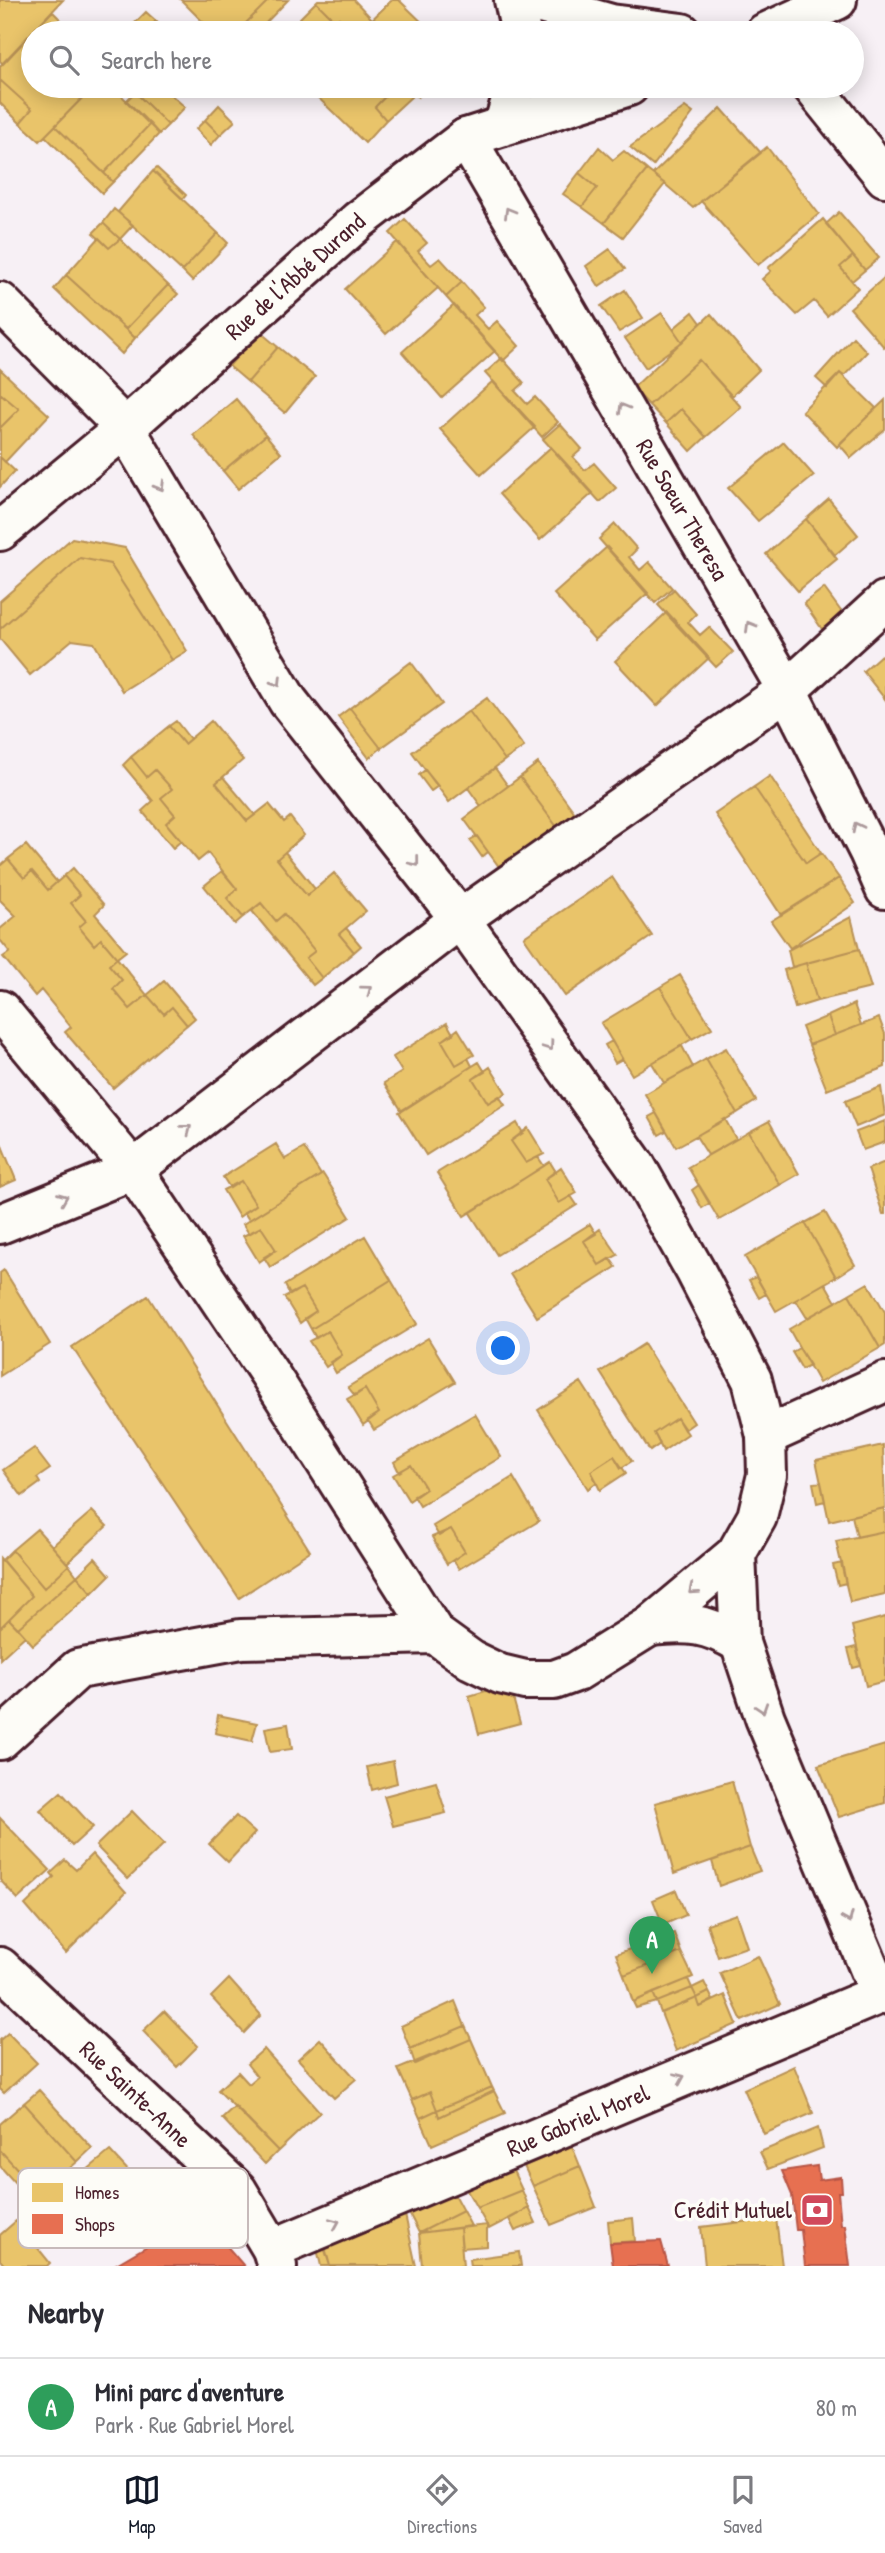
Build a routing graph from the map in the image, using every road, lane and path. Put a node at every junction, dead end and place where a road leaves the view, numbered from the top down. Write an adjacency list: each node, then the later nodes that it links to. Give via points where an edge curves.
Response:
1 (514, 0): 4 (street)
2 (527, 0): 5 (street)
3 (837, 0): 6 (street)
4 (518, 21)
5 (600, 21)
6 (793, 21)
7 (512, 98): 10 (street)
8 (590, 98): 10 (street, Rue de l'Abbé Durand)
9 (822, 98): 12 (street)
10 (504, 124): 11 (street, Rue de l'Abbé Durand)
11 (466, 138): 14 (street, Rue de l'Abbé Durand, via 359,220); 17 (street, Rue Soeur Theresa, one-way to 11)
12 (885, 177)
13 (0, 302): 14 (street)
14 (125, 428): 15 (street, Rue de l'Abbé Durand); 19 (street, one-way to 19, via 288,701)
15 (0, 531)
16 (885, 601): 17 (street)
17 (787, 690): 18 (street, Rue Soeur Theresa, one-way to 17); 19 (street)
18 (885, 889)
19 (460, 919): 21 (street, one-way to 19); 24 (street, one-way to 24, via 636,1166 752,1380)
20 (0, 1010): 21 (street)
21 (133, 1170): 22 (street, one-way to 21); 27 (street)
22 (0, 1224)
23 (885, 1382): 24 (street)
24 (766, 1436): 25 (street, via 767,1475 757,1517)
25 (736, 1554): 26 (street, one-way to 26); 28 (street)
26 (650, 1626): 27 (street, via 576,1672 554,1680 500,1674); 28 (street, via 687,1623 715,1628)
27 (435, 1634): 29 (street, via 241,1639 78,1669)
28 (740, 1643): 31 (street, one-way to 31, via 765,1718)
29 (0, 1740)
30 (0, 1967): 32 (street, Rue Sainte-Anne)
31 (883, 1993): 34 (street, Rue Gabriel Morel, one-way to 31)
32 (214, 2168)
33 (248, 2210): 34 (street, Rue Sainte-Anne)
34 (274, 2258)

